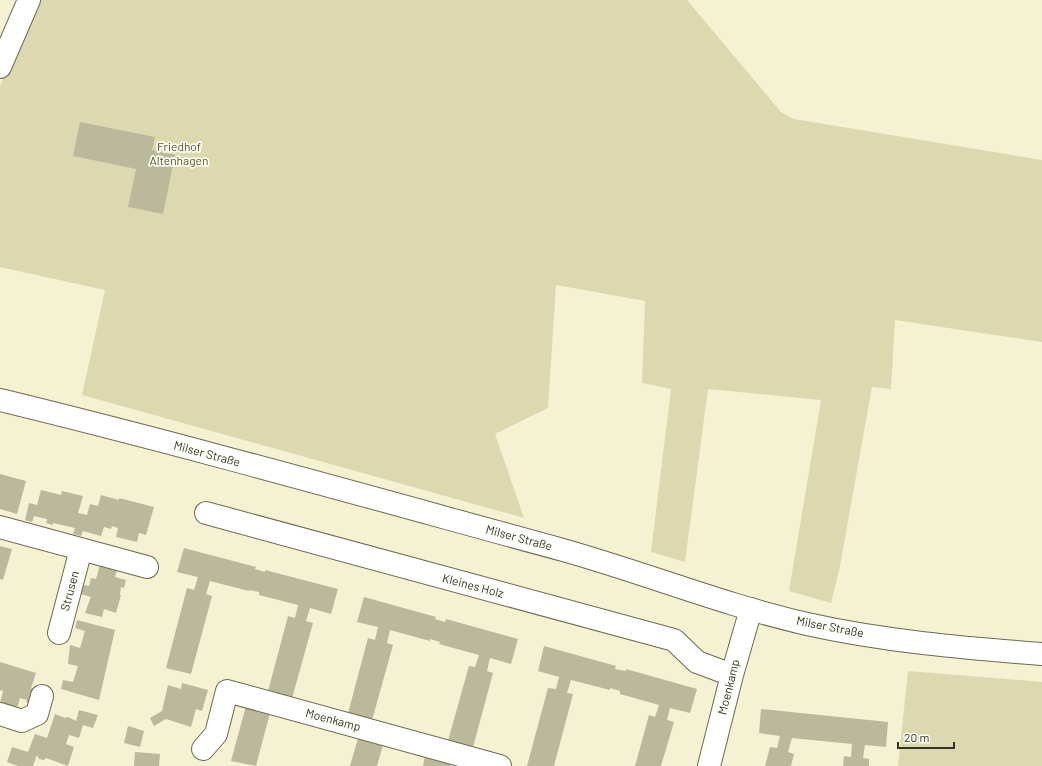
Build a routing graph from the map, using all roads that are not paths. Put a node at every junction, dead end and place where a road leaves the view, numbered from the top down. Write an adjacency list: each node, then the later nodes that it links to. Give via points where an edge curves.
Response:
1 (29, 0): 2 (street)
2 (0, 68)
3 (0, 400): 8 (street, Milser Straße, via 87,421 567,552)
4 (206, 513): 11 (street, Kleines Holz, via 674,640 697,662)
5 (0, 527): 6 (street)
6 (81, 549): 7 (street); 9 (street, Strusen)
7 (147, 567)
8 (751, 609): 10 (street, Milser Straße, via 848,632 915,642); 11 (street, Moenkamp)
9 (59, 633)
10 (1042, 654)
11 (732, 675): 16 (street, Moenkamp)
12 (42, 696): 13 (street, via 37,714 22,721)
13 (0, 714)
14 (203, 749): 15 (street, Moenkamp, via 216,734 227,691)
15 (500, 766)
16 (709, 766)

